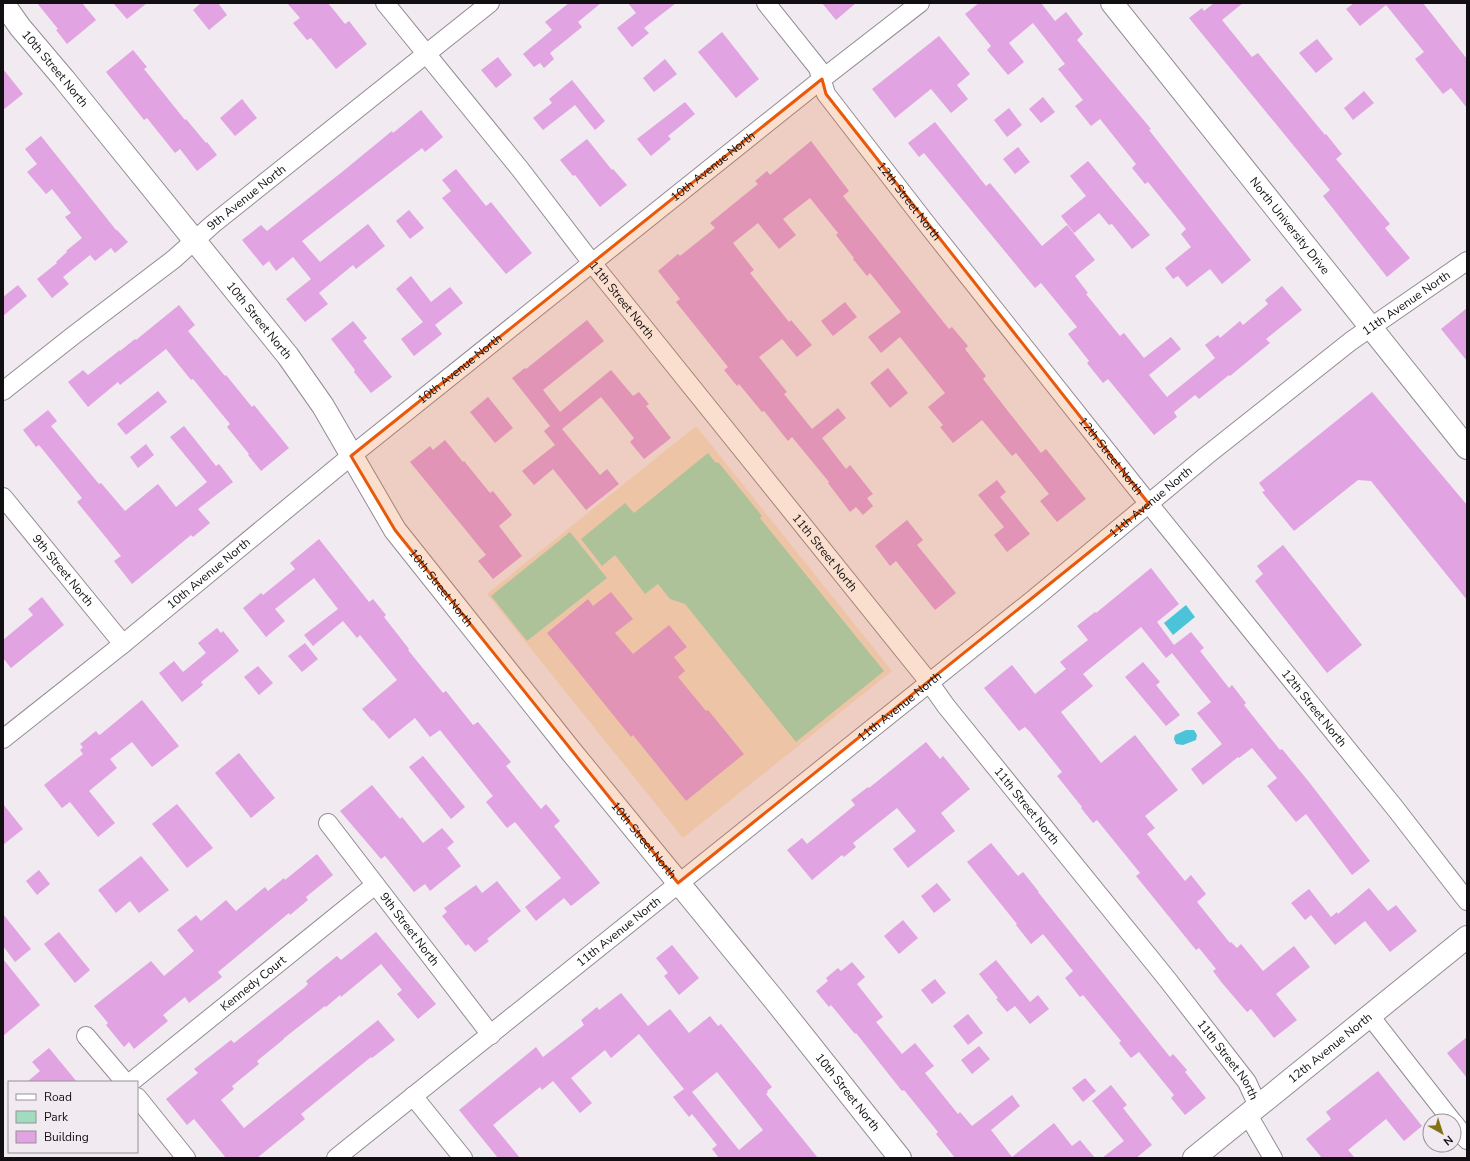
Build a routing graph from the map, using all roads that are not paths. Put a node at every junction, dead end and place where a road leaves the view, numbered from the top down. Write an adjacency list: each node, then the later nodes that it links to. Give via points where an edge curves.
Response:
1 (3, 3): 9 (main road, 10th Street North)
2 (385, 3): 7 (street, 11th Street North)
3 (490, 3): 7 (street, 9th Avenue North)
4 (766, 3): 8 (street, 12th Street North, via 818,68)
5 (920, 3): 8 (street, 10th Avenue North)
6 (1112, 3): 12 (main road, North University Drive)
7 (427, 54): 9 (street, 9th Avenue North); 11 (street, 11th Street North)
8 (822, 79): 11 (street, 10th Avenue North); 17 (street, 12th Street North, via 826,94)
9 (194, 241): 13 (street, 9th Avenue North); 15 (main road, 10th Street North, via 288,356 323,406)
10 (1467, 261): 12 (street, 11th Avenue North)
11 (592, 263): 15 (street, 10th Avenue North); 19 (street, 11th Street North)
12 (1371, 327): 14 (main road, North University Drive); 17 (street, 11th Avenue North, via 1212,451)
13 (3, 391)
14 (1467, 448)
15 (351, 456): 18 (street, 10th Avenue North); 22 (main road, 10th Street North, via 395,530)
16 (3, 497): 18 (street, 9th Street North)
17 (1149, 504): 19 (street, 11th Avenue North); 24 (street, 12th Street North)
18 (123, 644): 20 (street, 10th Avenue North)
19 (929, 682): 22 (street, 11th Avenue North); 33 (street, 11th Street North, via 1247,1082)
20 (3, 739)
21 (328, 823): 23 (street, 9th Street North)
22 (678, 883): 27 (street, 11th Avenue North); 38 (main road, 10th Street North)
23 (375, 885): 27 (street, 9th Street North); 30 (street, Kennedy Court)
24 (1467, 901)
25 (1467, 938): 26 (main road, 12th Avenue North)
26 (1370, 1016): 33 (main road, 12th Avenue North); 34 (street)
27 (491, 1035): 31 (street, 11th Avenue North)
28 (86, 1036): 29 (street)
29 (124, 1081)
30 (132, 1081)
31 (413, 1096): 36 (street, 11th Avenue North); 37 (street)
32 (138, 1098): 35 (street)
33 (1253, 1110): 39 (main road, 12th Avenue North); 40 (street, 11th Street North)
34 (1446, 1113)
35 (186, 1158)
36 (336, 1158)
37 (463, 1158)
38 (900, 1158)
39 (1194, 1158)
40 (1273, 1158)

